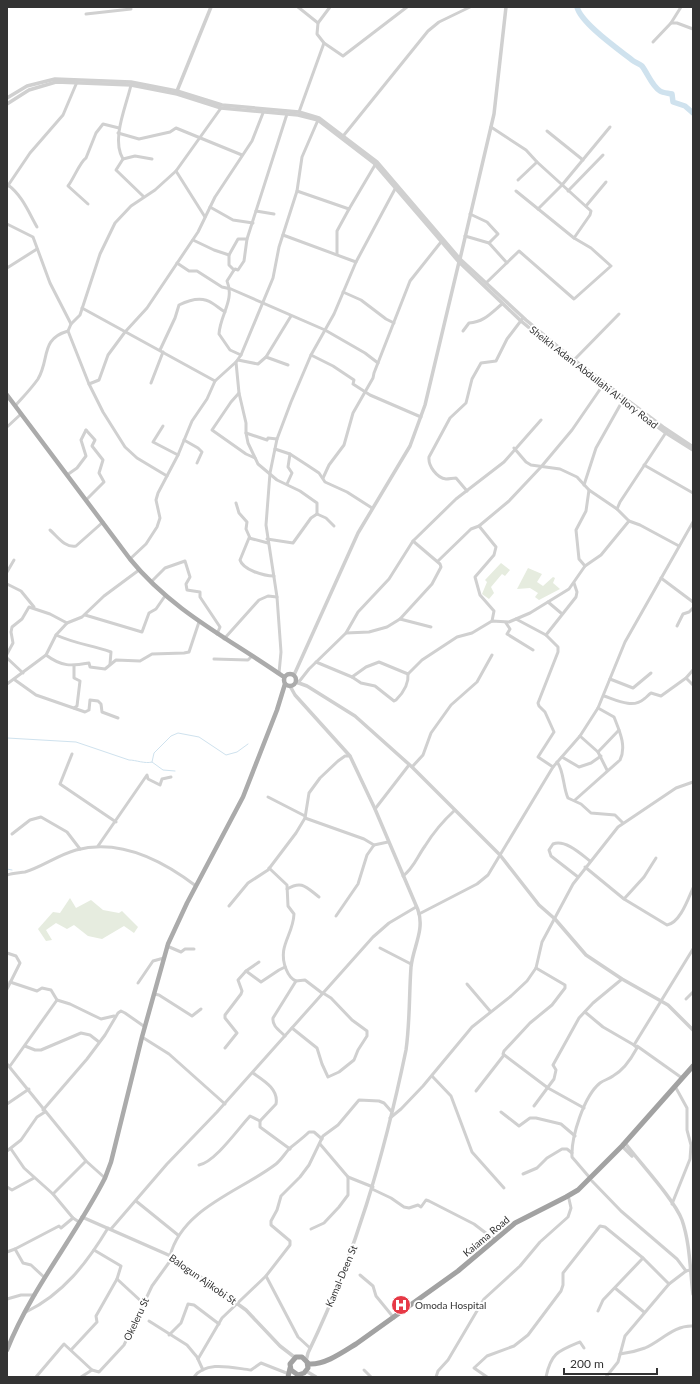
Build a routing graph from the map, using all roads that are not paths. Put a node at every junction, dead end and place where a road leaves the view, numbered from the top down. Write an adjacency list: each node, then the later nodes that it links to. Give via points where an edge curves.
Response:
1 (130, 7): 10 (street, via 131,9)
2 (211, 7): 19 (street)
3 (298, 7): 9 (street)
4 (330, 7): 11 (street)
5 (407, 7): 15 (street, via 345,55)
6 (470, 7): 33 (street, via 439,22 428,31)
7 (506, 7): 28 (street)
8 (681, 7): 12 (street)
9 (303, 9): 11 (street)
10 (86, 14)
11 (318, 23): 15 (street, via 317,34)
12 (671, 23): 13 (street); 14 (street)
13 (693, 30)
14 (653, 42)
15 (324, 43): 24 (street)
16 (69, 81): 17 (street, Sheikh Adam Abdullahi Al-Ilory Road); 19 (street, Sheikh Adam Abdullahi Al-Ilory Road, via 131,82); 20 (street, Sheikh Adam Abdullahi Al-Ilory Road, via 41,81); 21 (street, Sheikh Adam Abdullahi Al-Ilory Road, via 29,90)
17 (77, 82): 18 (street, Sheikh Adam Abdullahi Al-Ilory Road); 47 (street, via 63,115 30,153)
18 (131, 85): 22 (street, Sheikh Adam Abdullahi Al-Ilory Road, via 177,94); 30 (street)
19 (177, 91): 23 (street, Sheikh Adam Abdullahi Al-Ilory Road, via 222,105)
20 (7, 98)
21 (7, 104)
22 (221, 108): 23 (street, Sheikh Adam Abdullahi Al-Ilory Road); 34 (street)
23 (253, 110): 24 (street, Sheikh Adam Abdullahi Al-Ilory Road); 25 (street, Sheikh Adam Abdullahi Al-Ilory Road)
24 (299, 112): 33 (street, Sheikh Adam Abdullahi Al-Ilory Road, via 319,118)
25 (263, 113): 26 (street, Sheikh Adam Abdullahi Al-Ilory Road); 36 (street, via 252,140)
26 (287, 114): 27 (street, Sheikh Adam Abdullahi Al-Ilory Road); 59 (street)
27 (318, 120): 35 (street, Sheikh Adam Abdullahi Al-Ilory Road); 49 (street, via 302,157)
28 (491, 127): 41 (street, via 526,150); 61 (street)
29 (610, 127): 40 (street)
30 (119, 128): 32 (street); 54 (street, via 103,124 68,186)
31 (547, 131): 40 (street)
32 (118, 133): 34 (street, via 139,139 170,132 176,128); 38 (street)
33 (344, 136): 35 (street, Sheikh Adam Abdullahi Al-Ilory Road)
34 (201, 137): 36 (street); 43 (street)
35 (350, 142): 42 (street, Sheikh Adam Abdullahi Al-Ilory Road); 53 (street, Sheikh Adam Abdullahi Al-Ilory Road, via 380,165)
36 (242, 155): 56 (street)
37 (603, 155): 51 (street)
38 (123, 159): 39 (street, via 135,156); 52 (street, via 116,170)
39 (152, 159)
40 (583, 160): 46 (street)
41 (536, 162): 44 (street); 46 (street)
42 (375, 165): 48 (street, Sheikh Adam Abdullahi Al-Ilory Road); 57 (street)
43 (176, 171): 52 (street, via 155,190); 62 (street)
44 (518, 180)
45 (606, 182): 55 (street)
46 (562, 185): 51 (street); 58 (street)
47 (7, 186): 65 (street, via 18,195)
48 (395, 189): 53 (street, Sheikh Adam Abdullahi Al-Ilory Road); 77 (street)
49 (297, 191): 57 (street); 66 (street)
50 (516, 191): 58 (street)
51 (568, 191): 55 (street)
52 (143, 196): 87 (street, via 115,223 100,254)
53 (405, 199): 71 (street, Sheikh Adam Abdullahi Al-Ilory Road); 76 (street, Sheikh Adam Abdullahi Al-Ilory Road)
54 (88, 204)
55 (586, 206): 68 (street, via 592,212)
56 (210, 208): 62 (street); 63 (street, via 233,220)
57 (348, 209): 74 (street, via 337,232)
58 (538, 209): 68 (street)
59 (256, 211): 60 (street); 63 (street)
60 (274, 214)
61 (470, 214): 67 (street); 72 (street, via 487,222 498,234)
62 (206, 217): 70 (street)
63 (253, 223): 69 (street)
64 (7, 224): 73 (street, via 33,237)
65 (38, 227)
66 (283, 235): 74 (street); 85 (street, via 278,247 273,278)
67 (465, 236): 72 (street); 76 (street)
68 (574, 238): 79 (street, via 592,248 611,266 574,299 519,251)
69 (247, 239): 75 (street, via 238,239); 81 (street, via 244,262 238,270)
70 (193, 240): 75 (street); 78 (street)
71 (441, 242): 76 (street, Sheikh Adam Abdullahi Al-Ilory Road); 92 (street, via 410,281)
72 (489, 243): 79 (street)
73 (37, 249): 80 (street); 93 (street, via 50,283)
74 (337, 254): 77 (street)
75 (229, 255): 81 (street, via 229,266)
76 (459, 261): 82 (street, Sheikh Adam Abdullahi Al-Ilory Road); 86 (street, Sheikh Adam Abdullahi Al-Ilory Road); 116 (street)
77 (356, 262): 84 (street)
78 (177, 263): 83 (street); 97 (street, via 147,308)
79 (507, 263): 82 (street)
80 (7, 268)
81 (234, 270): 83 (street, via 227,281)
82 (486, 284): 91 (street, Sheikh Adam Abdullahi Al-Ilory Road)
83 (230, 289): 85 (street); 88 (street)
84 (343, 292): 92 (street, via 361,300); 94 (street)
85 (263, 303): 90 (street); 99 (street)
86 (502, 304): 91 (street, Sheikh Adam Abdullahi Al-Ilory Road); 96 (street, via 485,319 478,323 469,323)
87 (82, 308): 93 (street, via 78,318); 97 (street)
88 (225, 312): 98 (street, via 200,299 179,305); 99 (street, via 219,334 230,350)
89 (619, 314): 102 (street)
90 (292, 316): 94 (street); 101 (street)
91 (522, 319): 102 (street, Sheikh Adam Abdullahi Al-Ilory Road); 109 (street, Sheikh Adam Abdullahi Al-Ilory Road, via 567,359); 141 (street, via 496,360 481,363 472,379 466,403 450,418 429,457 438,476 456,478)
92 (394, 323): 104 (street)
93 (71, 324): 95 (street)
94 (325, 330): 100 (street); 104 (street)
95 (68, 331): 108 (street); 114 (street, via 57,334 52,340 38,378)
96 (463, 331)
97 (125, 332): 98 (street); 108 (street, via 108,355 99,380)
98 (162, 351): 106 (street); 107 (street)
99 (241, 355): 103 (street)
100 (311, 355): 110 (street, via 354,380 353,384); 122 (street)
101 (266, 357): 103 (street, via 258,364); 105 (street)
102 (574, 360): 120 (street, Sheikh Adam Abdullahi Al-Ilory Road)
103 (237, 361): 106 (street); 111 (street)
104 (378, 363): 110 (street)
105 (288, 365)
106 (216, 381): 123 (street, via 192,421)
107 (151, 383)
108 (89, 384): 136 (street, via 126,448 137,458)
109 (603, 385): 113 (street, Sheikh Adam Abdullahi Al-Ilory Road); 133 (street, via 572,430)
110 (366, 392): 116 (street); 137 (street, via 349,422 344,445)
111 (239, 393): 121 (street); 130 (street, via 212,430)
112 (7, 395): 114 (main road)
113 (623, 400): 120 (street, Sheikh Adam Abdullahi Al-Ilory Road); 139 (street, via 596,448)
114 (15, 406): 115 (main road)
115 (21, 414): 119 (street); 135 (main road)
116 (421, 417): 145 (street, via 410,446)
117 (540, 420): 125 (street)
118 (163, 426): 129 (street, via 153,442)
119 (7, 427)
120 (667, 432): 124 (street, Sheikh Adam Abdullahi Al-Ilory Road); 127 (street, Sheikh Adam Abdullahi Al-Ilory Road); 132 (street)
121 (246, 433): 122 (street, via 267,440); 130 (street)
122 (277, 439): 126 (street)
123 (184, 440): 129 (street); 131 (street, via 202,452)
124 (693, 447)
125 (514, 448): 133 (street, via 531,466); 141 (street, via 504,462)
126 (275, 449): 128 (street); 134 (street)
127 (693, 450)
128 (290, 454): 137 (street); 138 (street, via 288,467 292,473)
129 (178, 455): 136 (street)
130 (255, 458): 134 (street, via 258,464)
131 (197, 463)
132 (644, 465): 142 (street); 146 (street)
133 (541, 467): 139 (street, via 569,472); 152 (street, via 509,501)
134 (270, 473): 138 (street, via 277,480); 155 (street, via 266,514)
135 (67, 475): 143 (main road); 143 (street, via 77,468 86,456 81,440 86,430 95,440 92,446 103,460 98,473 104,482)
136 (167, 476): 158 (street, via 156,500 160,514 157,527 146,544)
137 (323, 478): 145 (street, via 325,482)
138 (287, 484): 147 (street, via 317,503)
139 (584, 485): 140 (street)
140 (589, 490): 146 (street); 161 (street, via 586,511 576,530 578,559)
141 (467, 491): 156 (street)
142 (693, 493)
143 (86, 500): 149 (main road)
144 (236, 503): 154 (street, via 239,514 247,522 246,529)
145 (372, 508): 206 (street, via 358,533)
146 (617, 509): 148 (street)
147 (317, 514): 151 (street); 155 (street, via 311,518 293,543)
148 (629, 521): 157 (street, via 640,524); 161 (street, via 601,555)
149 (103, 522): 153 (street, via 76,546 67,546); 158 (main road)
150 (693, 522): 157 (street)
151 (334, 526)
152 (480, 526): 160 (street, via 471,529); 179 (street, via 496,547 494,555 476,577 480,596 494,611)
153 (50, 530)
154 (250, 538): 155 (street); 164 (street, via 247,540 240,563 262,575)
155 (267, 541): 164 (street)
156 (414, 541): 160 (street); 186 (street, via 389,579 358,612)
157 (679, 546): 165 (street)
158 (130, 559): 162 (main road)
159 (14, 560): 163 (street)
160 (438, 562): 177 (street, via 441,567 437,576)
161 (585, 566): 167 (street)
162 (139, 570): 166 (main road); 176 (street, via 104,596)
163 (7, 572)
164 (274, 576): 170 (street)
165 (662, 578): 172 (street); 210 (street, via 625,642)
166 (150, 582): 169 (main road); 187 (street, via 165,568 185,560 190,577 186,584 187,590 200,592 200,597 220,627)
167 (574, 583): 171 (street); 175 (street, via 577,595)
168 (7, 584): 173 (street, via 21,591)
169 (165, 596): 176 (street, via 156,609 149,613 142,632); 180 (main road)
170 (277, 597): 190 (street, via 268,596 259,600); 203 (street, via 281,652)
171 (548, 602): 175 (street); 178 (street)
172 (693, 602)
173 (34, 608): 181 (street); 185 (street, via 29,607 22,619)
174 (693, 608): 183 (street, via 683,614)
175 (561, 613): 189 (street)
176 (85, 615): 181 (street)
177 (400, 619): 184 (street); 186 (street, via 387,627 369,632)
178 (516, 619): 182 (street); 189 (street)
179 (492, 621): 182 (street); 205 (street, via 472,633 457,637 422,660)
180 (199, 622): 187 (main road); 199 (street, via 189,652 152,654 140,661 116,660)
181 (67, 623): 188 (street)
182 (506, 623): 191 (street, via 510,628 508,634)
183 (677, 626)
184 (431, 627)
185 (9, 632): 192 (street, via 13,643)
186 (346, 633): 198 (street)
187 (217, 634): 190 (main road)
188 (56, 635): 193 (street); 199 (street, via 74,643 110,652)
189 (546, 635): 229 (street, via 558,646 558,652 538,706 545,712 554,732 538,757)
190 (224, 639): 195 (main road)
191 (533, 650)
192 (7, 654)
193 (46, 655): 200 (street, via 54,661); 202 (street)
194 (492, 655): 228 (street, via 477,682 451,705 431,733 423,755)
195 (252, 656): 197 (street, via 248,660); 203 (main road)
196 (7, 658): 202 (street)
197 (214, 659)
198 (316, 662): 208 (street); 212 (street)
199 (110, 664): 200 (street, via 105,669 90,667 89,663)
200 (74, 666): 217 (street, via 74,678 80,681 77,706)
201 (693, 670): 209 (street)
202 (23, 673): 211 (street)
203 (279, 673): 207 (main road)
204 (651, 673): 210 (street, via 633,688)
205 (408, 674): 208 (street, via 379,662); 208 (street, via 409,679 404,690 394,701 375,686 361,683)
206 (294, 675): 207 (main road); 212 (main road)
207 (284, 677): 215 (main road)
208 (352, 677)
209 (686, 678): 214 (street); 216 (street, via 662,696 651,693 635,704)
210 (610, 679): 216 (street)
211 (15, 680): 213 (street); 217 (street, via 36,695)
212 (297, 683): 215 (main road); 228 (street, via 307,686 355,716)
213 (7, 684)
214 (693, 685)
215 (288, 686): 224 (street); 253 (main road, via 243,797)
216 (604, 696): 218 (street)
217 (74, 708): 219 (street, via 87,711 90,700 98,701 102,712)
218 (598, 708): 220 (street, via 614,717); 221 (street)
219 (118, 718)
220 (619, 730): 222 (street); 230 (street, via 623,754 620,760)
221 (580, 736): 222 (street); 226 (street)
222 (598, 752): 225 (street)
223 (72, 754): 238 (street, via 60,784)
224 (350, 756): 235 (street); 237 (street, via 342,758 320,778 307,797)
225 (601, 756): 226 (street, via 591,763 579,766); 230 (street)
226 (562, 757): 227 (street)
227 (557, 762): 229 (street); 234 (street, via 561,766 561,776 568,798)
228 (410, 766): 235 (street); 236 (street)
229 (553, 767): 245 (street)
230 (607, 770): 234 (street)
231 (171, 777): 238 (street, via 162,779 160,785 148,779 147,775)
232 (693, 782): 239 (street, via 676,788)
233 (268, 797): 237 (street)
234 (575, 800): 239 (street, via 591,813 615,815)
235 (375, 809): 241 (street)
236 (455, 810): 245 (street); 251 (street, via 423,848 416,864)
237 (305, 817): 242 (street); 249 (street)
238 (116, 822): 243 (street)
239 (623, 823): 247 (street)
240 (12, 834): 244 (street, via 30,820 41,817 67,832)
241 (388, 842): 242 (street); 251 (street)
242 (374, 844): 261 (street, via 367,855 358,884)
243 (98, 846): 244 (street); 253 (street, via 119,847 152,859 173,869)
244 (80, 849): 250 (street, via 25,872)
245 (500, 855): 260 (street, via 482,882); 262 (street, via 539,905)
246 (656, 858): 257 (street, via 644,877)
247 (590, 861): 248 (street); 252 (street, via 559,842 553,844 549,850 551,856)
248 (585, 867): 252 (street); 257 (street)
249 (269, 868): 255 (street, via 285,883); 258 (street, via 248,883)
250 (7, 875)
251 (403, 876): 259 (street)
252 (578, 877): 262 (street)
253 (196, 886): 263 (main road)
254 (693, 888): 257 (street, via 684,909 669,925)
255 (287, 889): 256 (street, via 300,884); 271 (street, via 288,906 294,916 282,952)
256 (319, 897)
257 (624, 899)
258 (229, 906)
259 (416, 907): 260 (street); 281 (street, via 389,922)
260 (419, 914): 270 (street, Kamal-Deen St, via 420,928)
261 (336, 916)
262 (555, 919): 272 (street, via 542,942); 274 (street, via 586,954)
263 (168, 946): 265 (street, via 181,952 185,949); 268 (main road)
264 (380, 948): 270 (street)
265 (194, 949)
266 (693, 950): 285 (street)
267 (7, 953): 276 (street, via 16,956 20,963)
268 (164, 958): 277 (street, via 153,961); 282 (main road)
269 (259, 962): 273 (street)
270 (411, 964): 315 (street, Kamal-Deen St, via 409,1029 402,1071)
271 (285, 968): 273 (street, via 261,982); 275 (street, via 292,980)
272 (536, 968): 287 (street, via 520,988); 299 (street, via 565,985 565,988 552,1005 530,1023 504,1051)
273 (246, 971): 298 (street, via 238,980 241,994 225,1015 237,1033)
274 (622, 979): 285 (street); 288 (street)
275 (296, 981): 281 (street, via 305,980); 293 (street, via 273,1018 272,1023)
276 (10, 982): 279 (street); 284 (street, via 34,990 51,990)
277 (138, 983)
278 (467, 984): 287 (street)
279 (7, 989)
280 (693, 992): 283 (street)
281 (323, 993): 291 (street); 291 (street, via 367,1031 367,1036 354,1060 328,1077 318,1048)
282 (154, 994): 286 (street, via 192,1016); 290 (main road)
283 (686, 999)
284 (57, 1000): 289 (street, via 101,1019); 296 (street)
285 (662, 1001): 292 (street); 297 (street)
286 (201, 1009)
287 (490, 1011): 304 (street, via 472,1027)
288 (585, 1012): 297 (street, via 603,1027); 306 (street, via 566,1039 553,1065 556,1072)
289 (114, 1016): 290 (street, via 121,1011 125,1012); 295 (street)
290 (145, 1028): 294 (main road)
291 (292, 1028): 293 (street)
292 (693, 1030)
293 (285, 1036): 303 (street)
294 (142, 1037): 311 (street, via 169,1054); 332 (main road)
295 (99, 1042): 296 (street, via 90,1035 81,1033 41,1050); 314 (street)
296 (25, 1046): 300 (street)
297 (635, 1046): 305 (street); 313 (street, via 624,1068 595,1088)
298 (225, 1048)
299 (504, 1055): 306 (street); 309 (street)
300 (8, 1065): 308 (street)
301 (693, 1066): 305 (highway, Kaiama Road)
302 (693, 1069): 307 (highway, Kaiama Road)
303 (253, 1072): 311 (street); 318 (street, via 274,1090 276,1100 276,1104)
304 (432, 1076): 317 (street); 336 (street, via 451,1096 472,1152)
305 (682, 1078): 322 (highway, Kaiama Road)
306 (548, 1088): 312 (street); 313 (street)
307 (676, 1088): 322 (highway, Kaiama Road); 340 (street, via 687,1108 687,1130 691,1145 690,1159)
308 (28, 1089): 310 (street); 314 (street)
309 (476, 1091)
310 (7, 1104)
311 (225, 1104): 339 (street, via 185,1144)
312 (534, 1106)
313 (584, 1108): 319 (street)
314 (44, 1111): 323 (street); 327 (street)
315 (391, 1111): 317 (street, Kamal-Deen St); 320 (street, via 379,1101 359,1100)
316 (501, 1112): 319 (street, via 519,1126 530,1118 559,1123)
317 (390, 1118): 335 (street, Kamal-Deen St)
318 (260, 1121): 324 (street, via 260,1127); 328 (street, via 250,1116 223,1147 206,1163)
319 (575, 1136): 326 (street)
320 (322, 1139): 321 (street); 324 (street, via 311,1132)
321 (320, 1144): 330 (street); 354 (street, via 300,1177 280,1197 270,1223 291,1243)
322 (624, 1145): 333 (highway, Kaiama Road); 340 (street)
323 (11, 1148): 325 (street); 331 (street)
324 (290, 1149): 346 (street, via 276,1164 216,1201)
325 (7, 1151)
326 (572, 1153): 329 (street, via 562,1149 537,1168); 333 (street, via 573,1159)
327 (86, 1161): 332 (street); 337 (street)
328 (199, 1165)
329 (523, 1174)
330 (348, 1177): 335 (street); 345 (street, via 348,1195 339,1208 324,1222)
331 (34, 1178): 334 (street, via 12,1190); 337 (street)
332 (105, 1178): 341 (main road)
333 (591, 1180): 338 (highway, Kaiama Road); 347 (highway, Kaiama Road, via 572,1194 519,1220); 353 (street, via 621,1211)
334 (7, 1187)
335 (373, 1188): 347 (street, via 409,1208 418,1205 421,1207 426,1200 429,1201 474,1224); 374 (street, Kamal-Deen St, via 358,1236)
336 (504, 1188)
337 (53, 1194): 342 (street)
338 (569, 1199): 387 (highway, Kaiama Road, via 519,1223 439,1289 361,1344 334,1360); 396 (street, via 571,1208 568,1217 484,1299)
339 (136, 1201): 344 (street); 346 (street)
340 (672, 1204): 353 (street, via 686,1233)
341 (82, 1217): 343 (main road); 344 (street, Balogun Ajikobi St)
342 (73, 1218): 343 (street); 348 (street, via 61,1228 59,1226)
343 (79, 1222): 357 (main road)
344 (110, 1228): 349 (street); 351 (street, Balogun Ajikobi St)
345 (311, 1229)
346 (178, 1235): 351 (street, Okeleru St)
347 (495, 1240): 369 (highway, Kaiama Road, via 453,1275)
348 (15, 1249): 350 (street); 357 (street, via 23,1263 32,1266)
349 (94, 1250): 358 (street, via 121,1266); 367 (street, via 63,1288)
350 (7, 1252)
351 (172, 1256): 364 (street, Okeleru St, via 156,1278); 365 (street, Balogun Ajikobi St)
352 (643, 1258): 359 (street); 360 (street); 397 (street, via 605,1227 600,1226 563,1273 561,1291 528,1335 514,1346 487,1356 474,1368)
353 (688, 1270): 356 (street); 359 (street)
354 (266, 1276): 365 (street); 374 (street, via 294,1331)
355 (360, 1276): 369 (street, via 373,1286 376,1296)
356 (692, 1277): 361 (street)
357 (45, 1278): 362 (main road)
358 (117, 1279): 364 (street); 377 (street, via 96,1316 97,1322)
359 (669, 1284): 368 (street)
360 (615, 1288): 366 (street, via 603,1300); 368 (street)
361 (693, 1294)
362 (35, 1295): 363 (street); 367 (main road)
363 (7, 1299)
364 (143, 1303): 385 (street, Okeleru St, via 124,1345 99,1372)
365 (238, 1304): 371 (street, via 227,1312); 378 (street, Balogun Ajikobi St)
366 (598, 1310)
367 (26, 1312): 376 (main road)
368 (644, 1312): 380 (street, via 625,1336)
369 (394, 1318): 383 (highway, Kaiama Road, via 339,1355 314,1364)
370 (149, 1321): 373 (street)
371 (219, 1324): 373 (street, via 188,1304 181,1323); 382 (street)
372 (693, 1326): 380 (street, via 675,1330 644,1348)
373 (169, 1335): 382 (street, via 187,1345)
374 (310, 1348): 379 (street, Kamal-Deen St)
375 (584, 1348): 398 (street, via 580,1342 554,1355)
376 (7, 1350)
377 (72, 1350): 385 (street); 391 (street, via 63,1345)
378 (288, 1352): 381 (street); 384 (street)
379 (308, 1353): 381 (street); 383 (street, Kamal-Deen St)
380 (620, 1354): 399 (street, via 617,1365)
381 (299, 1357): 383 (highway); 384 (highway)
382 (198, 1359): 386 (street)
383 (307, 1361): 387 (highway)
384 (290, 1364): 389 (highway); 390 (highway)
385 (92, 1370): 392 (street)
386 (203, 1370): 389 (street, via 219,1365 251,1370 259,1363 264,1363); 393 (street)
387 (307, 1370): 390 (highway); 394 (street)
388 (364, 1370): 395 (street)
389 (288, 1376)
390 (298, 1376)
391 (36, 1377)
392 (80, 1377)
393 (194, 1377)
394 (316, 1377)
395 (371, 1377)
396 (436, 1377)
397 (487, 1377)
398 (546, 1377)
399 (606, 1377)

